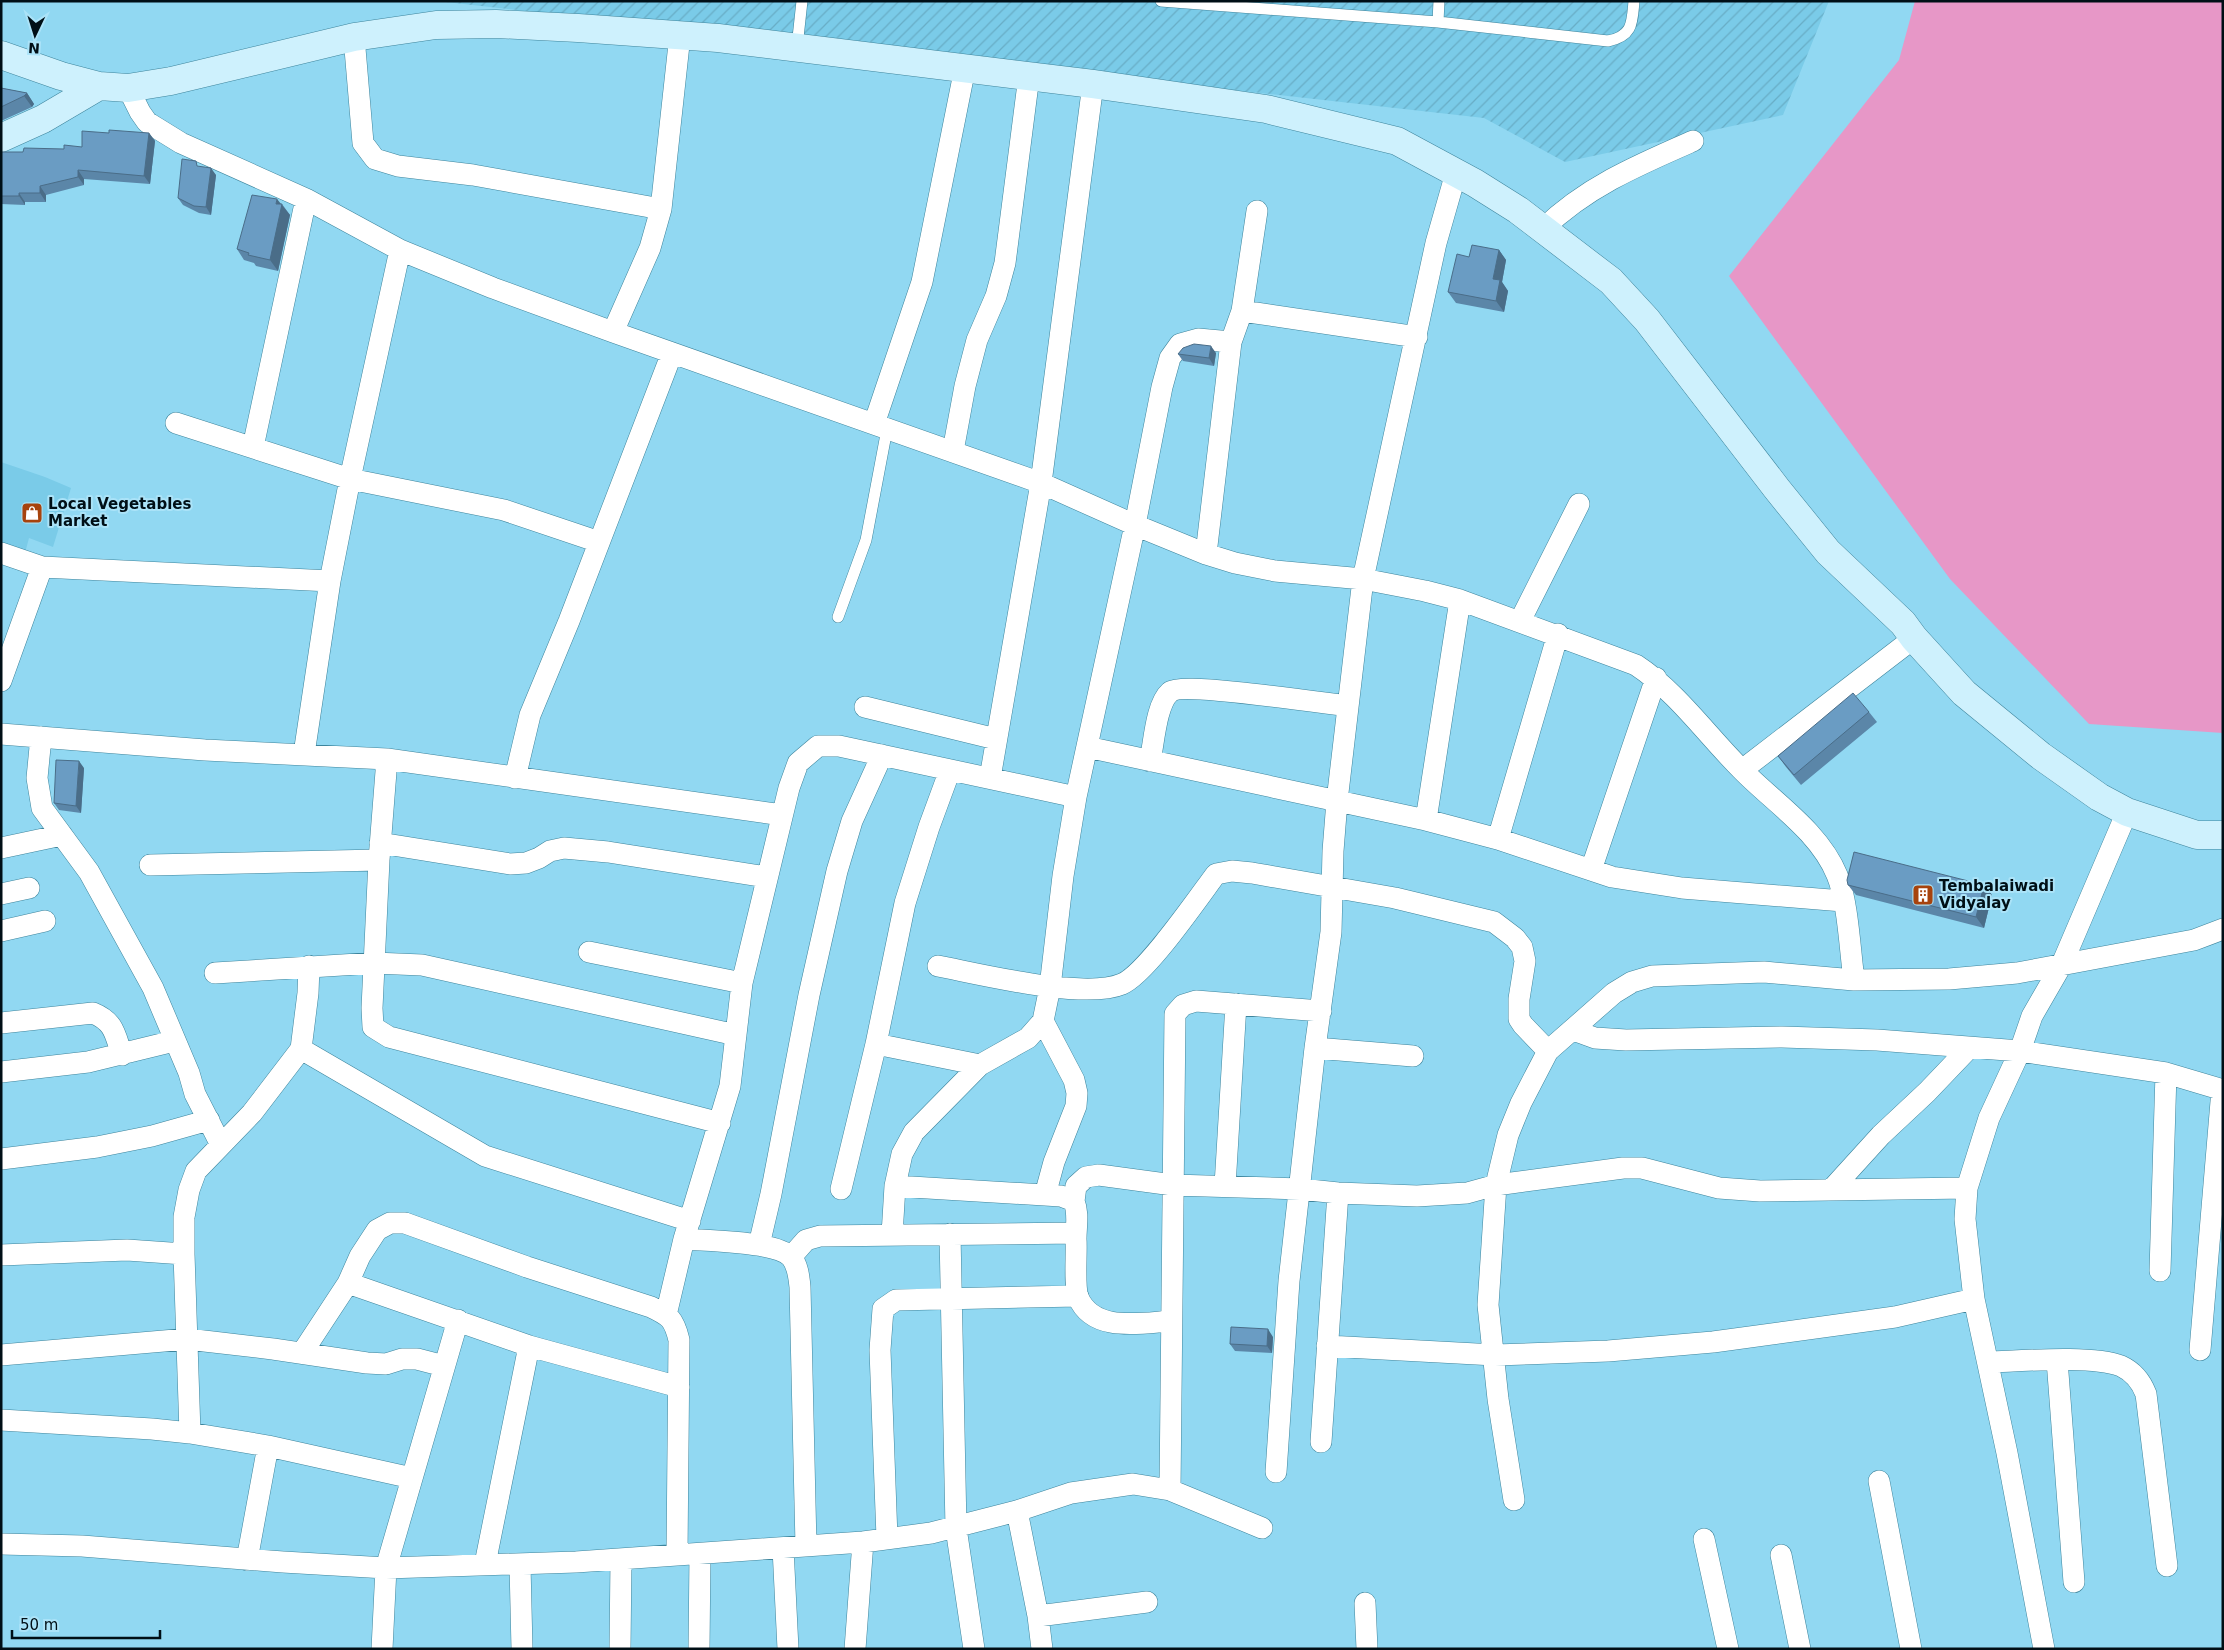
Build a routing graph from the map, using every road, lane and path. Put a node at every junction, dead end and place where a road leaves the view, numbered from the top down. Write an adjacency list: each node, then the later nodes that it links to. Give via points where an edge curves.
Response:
1 (802, 1): 8 (lane)
2 (1161, 1): 5 (lane)
3 (1439, 1): 5 (lane)
4 (1634, 1): 5 (lane, via 1632,23 1628,32 1618,40)
5 (1438, 22)
6 (680, 35): 7 (main road, via 496,24 436,25); 8 (main road); 19 (street)
7 (354, 37): 14 (main road, via 171,81); 19 (street, via 363,143 375,158 398,166)
8 (797, 47): 10 (main road)
9 (1, 55): 13 (main road)
10 (965, 68): 11 (main road); 29 (street, via 922,282)
11 (1030, 76): 12 (main road); 31 (street, via 1005,263 996,296 977,340)
12 (1093, 84): 17 (main road, via 1266,108 1397,140); 33 (street)
13 (99, 86): 14 (main road); 15 (main road, via 44,119)
14 (128, 88): 18 (street, via 147,122 159,131)
15 (1, 138)
16 (1693, 141): 21 (street, via 1603,183 1558,214)
17 (1456, 173): 21 (main road); 25 (street, via 1436,244)
18 (306, 199): 22 (street); 30 (street)
19 (661, 209): 24 (street, via 650,248)
20 (1257, 211): 23 (street)
21 (1543, 229): 46 (main road, via 1611,281 1648,320 1828,552 1903,623)
22 (400, 250): 24 (street); 32 (street)
23 (1242, 311): 25 (street); 26 (street)
24 (613, 332): 27 (street)
25 (1417, 337): 40 (street)
26 (1231, 342): 35 (street, via 1198,339 1180,344 1170,358); 38 (street)
27 (672, 353): 29 (street); 36 (street)
28 (176, 423): 30 (street)
29 (881, 427): 31 (street); 43 (lane, via 866,540)
30 (253, 447): 32 (street)
31 (953, 451): 33 (street)
32 (350, 479): 36 (street, via 504,510); 41 (street)
33 (1041, 482): 35 (street); 53 (street)
34 (1579, 504): 44 (street)
35 (1135, 525): 38 (street); 54 (street)
36 (599, 542): 61 (street, via 530,715)
37 (1, 553): 39 (street)
38 (1206, 554): 40 (street, via 1276,571)
39 (42, 567): 41 (street); 48 (street)
40 (1363, 579): 42 (street); 49 (street)
41 (330, 581): 55 (street)
42 (1460, 600): 44 (street); 67 (street)
43 (838, 616)
44 (1520, 621): 45 (street)
45 (1558, 634): 47 (street, via 1636,665); 70 (street)
46 (1914, 638): 60 (street); 65 (main road, via 1964,693 2041,756 2099,797)
47 (1656, 678): 60 (street); 74 (street)
48 (1, 682)
49 (1348, 706): 58 (street, via 1223,691 1186,688 1171,691 1162,702); 64 (street)
50 (865, 707): 53 (street)
51 (1, 734): 52 (street)
52 (41, 737): 55 (street); 68 (street, via 37,778 42,808)
53 (996, 740): 62 (street)
54 (1087, 748): 58 (street); 63 (street)
55 (304, 754): 57 (street)
56 (882, 755): 59 (street); 66 (street, via 839,746 818,746 798,763); 130 (street, via 852,821 837,871)
57 (387, 759): 61 (street); 72 (street)
58 (1150, 761): 64 (street)
59 (950, 770): 62 (street); 99 (street, via 905,903)
60 (1742, 770): 79 (street, via 1827,854 1838,877)
61 (514, 778): 66 (street)
62 (990, 778): 63 (street)
63 (1076, 797): 91 (street)
64 (1337, 801): 67 (street); 77 (street)
65 (2127, 812): 69 (main road); 85 (street)
66 (782, 815): 75 (street)
67 (1426, 820): 70 (street)
68 (62, 835): 71 (street); 98 (street, via 89,872 148,980)
69 (2210, 835)
70 (1498, 838): 74 (street)
71 (1, 848)
72 (379, 851): 73 (street); 75 (street, via 510,864 526,863 564,848); 84 (street)
73 (150, 865)
74 (1591, 870): 79 (street, via 1682,888)
75 (766, 877): 90 (street)
76 (29, 888): 78 (street)
77 (1333, 888): 91 (street, via 1252,873 1232,871 1216,874 1150,958 1123,984 1101,988); 93 (street); 103 (street, via 1395,898 1494,922 1522,947 1525,961 1518,999 1519,1019)
78 (1, 894)
79 (1843, 900): 89 (street)
80 (45, 921): 82 (street)
81 (2223, 929): 85 (street, via 2194,940)
82 (1, 931)
83 (589, 952): 90 (street)
84 (374, 963): 86 (street); 97 (street, via 422,965 460,972); 112 (street, via 373,1027 389,1038)
85 (2062, 964): 89 (street, via 2017,973 1949,979); 104 (street, via 2032,1016)
86 (309, 966): 88 (street); 102 (street)
87 (938, 966): 91 (street)
88 (215, 973)
89 (1854, 980): 96 (street, via 1764,972 1652,976 1632,982 1614,993)
90 (742, 984): 97 (street)
91 (1050, 987): 94 (street)
92 (1236, 1004): 93 (street); 115 (street, via 1196,1001 1182,1005 1175,1014); 118 (street)
93 (1321, 1011): 100 (street)
94 (1043, 1022): 107 (street, via 1028,1038); 124 (street, via 1074,1080 1077,1093 1076,1106)
95 (1, 1023): 105 (street, via 93,1012 113,1027)
96 (1573, 1030): 101 (street, via 1595,1038 1626,1040 1782,1037 1877,1040); 103 (street)
97 (736, 1035): 112 (street, via 730,1086)
98 (174, 1041): 105 (street); 111 (street)
99 (876, 1044): 107 (street); 120 (street)
100 (1315, 1048): 106 (street); 121 (street)
101 (1969, 1048): 104 (street); 122 (street, via 1880,1135)
102 (300, 1049): 113 (street, via 262,1101); 126 (street, via 485,1156)
103 (1548, 1051): 116 (street, via 1508,1135)
104 (2020, 1051): 109 (street); 119 (street, via 1989,1118)
105 (122, 1055): 108 (street)
106 (1413, 1056)
107 (980, 1065): 117 (street, via 914,1132 902,1154)
108 (1, 1072)
109 (2166, 1073): 110 (street); 134 (street)
110 (2222, 1090): 145 (street)
111 (209, 1120): 113 (street); 114 (street, via 97,1147)
112 (720, 1123): 126 (street)
113 (222, 1145): 131 (street, via 196,1171 189,1190 184,1217)
114 (1, 1159)
115 (1173, 1185): 118 (street); 125 (street, via 1099,1175 1086,1177 1076,1186); 141 (street)
116 (1496, 1185): 122 (street, via 1642,1168 1719,1188); 123 (street, via 1467,1193 1417,1196); 148 (street, via 1488,1305)
117 (895, 1186): 124 (street); 129 (street)
118 (1226, 1186): 121 (street)
119 (1967, 1188): 122 (street); 138 (street, via 1965,1219)
120 (841, 1189)
121 (1300, 1189): 123 (street); 157 (street, via 1283,1351)
122 (1831, 1190)
123 (1338, 1193): 144 (street)
124 (1045, 1195): 125 (street)
125 (1074, 1201): 127 (street, via 1078,1211)
126 (687, 1230): 130 (street); 139 (street)
127 (1076, 1233): 128 (street); 136 (street)
128 (950, 1234): 129 (street); 137 (street)
129 (892, 1235): 133 (street, via 820,1236 806,1240)
130 (759, 1245): 133 (street)
131 (184, 1254): 132 (street, via 127,1250); 142 (street)
132 (1, 1255)
133 (791, 1257): 169 (street, via 798,1271 800,1287)
134 (2160, 1271)
135 (348, 1283): 139 (street, via 377,1230 390,1223 405,1223 651,1307); 140 (street); 146 (street)
136 (1078, 1296): 137 (street); 141 (street, via 1100,1320 1122,1324)
137 (952, 1298): 163 (street); 165 (street, via 896,1300 884,1309 880,1350)
138 (1974, 1299): 148 (street, via 1896,1317 1713,1342 1608,1351); 150 (street)
139 (666, 1315): 152 (street, via 675,1324 679,1340)
140 (458, 1320): 143 (street); 151 (street)
141 (1171, 1321): 160 (street)
142 (186, 1339): 146 (street); 147 (street); 154 (street)
143 (529, 1346): 152 (street); 176 (street)
144 (1327, 1346): 148 (street); 155 (street)
145 (2200, 1350)
146 (302, 1353): 151 (street, via 386,1364 417,1359)
147 (1, 1355)
148 (1495, 1355): 161 (street, via 1498,1399)
149 (2057, 1360): 150 (street); 178 (street, via 2120,1366 2132,1372 2142,1383); 180 (street)
150 (1988, 1362): 196 (street)
151 (444, 1366): 158 (street)
152 (679, 1387): 172 (street)
153 (1, 1420): 154 (street)
154 (190, 1434): 156 (street)
155 (1321, 1442)
156 (268, 1446): 158 (street); 175 (street)
157 (1276, 1472)
158 (412, 1478): 179 (street)
159 (1879, 1481): 195 (street)
160 (1170, 1490): 162 (street, via 1133,1484 1102,1487); 164 (street)
161 (1514, 1500)
162 (1018, 1511): 163 (street); 183 (street)
163 (956, 1528): 165 (street); 190 (street)
164 (1262, 1528)
165 (887, 1538): 167 (street)
166 (1704, 1539): 193 (street)
167 (863, 1542): 169 (street); 189 (street)
168 (1, 1544): 175 (street, via 82,1546)
169 (806, 1546): 170 (street)
170 (783, 1548): 171 (street); 188 (street)
171 (700, 1554): 172 (street); 187 (street)
172 (677, 1555): 174 (street)
173 (1781, 1556): 194 (street)
174 (621, 1559): 177 (street); 186 (street)
175 (247, 1560): 179 (street)
176 (485, 1564): 177 (street); 179 (street)
177 (520, 1565): 185 (street)
178 (2167, 1566)
179 (386, 1568): 184 (street)
180 (2074, 1582)
181 (1147, 1602): 183 (street)
182 (1365, 1603): 192 (street)
183 (1038, 1616): 191 (street)
184 (382, 1649)
185 (522, 1649)
186 (620, 1649)
187 (699, 1649)
188 (788, 1649)
189 (856, 1649)
190 (974, 1649)
191 (1042, 1649)
192 (1367, 1649)
193 (1728, 1649)
194 (1800, 1649)
195 (1911, 1649)
196 (2044, 1649)

